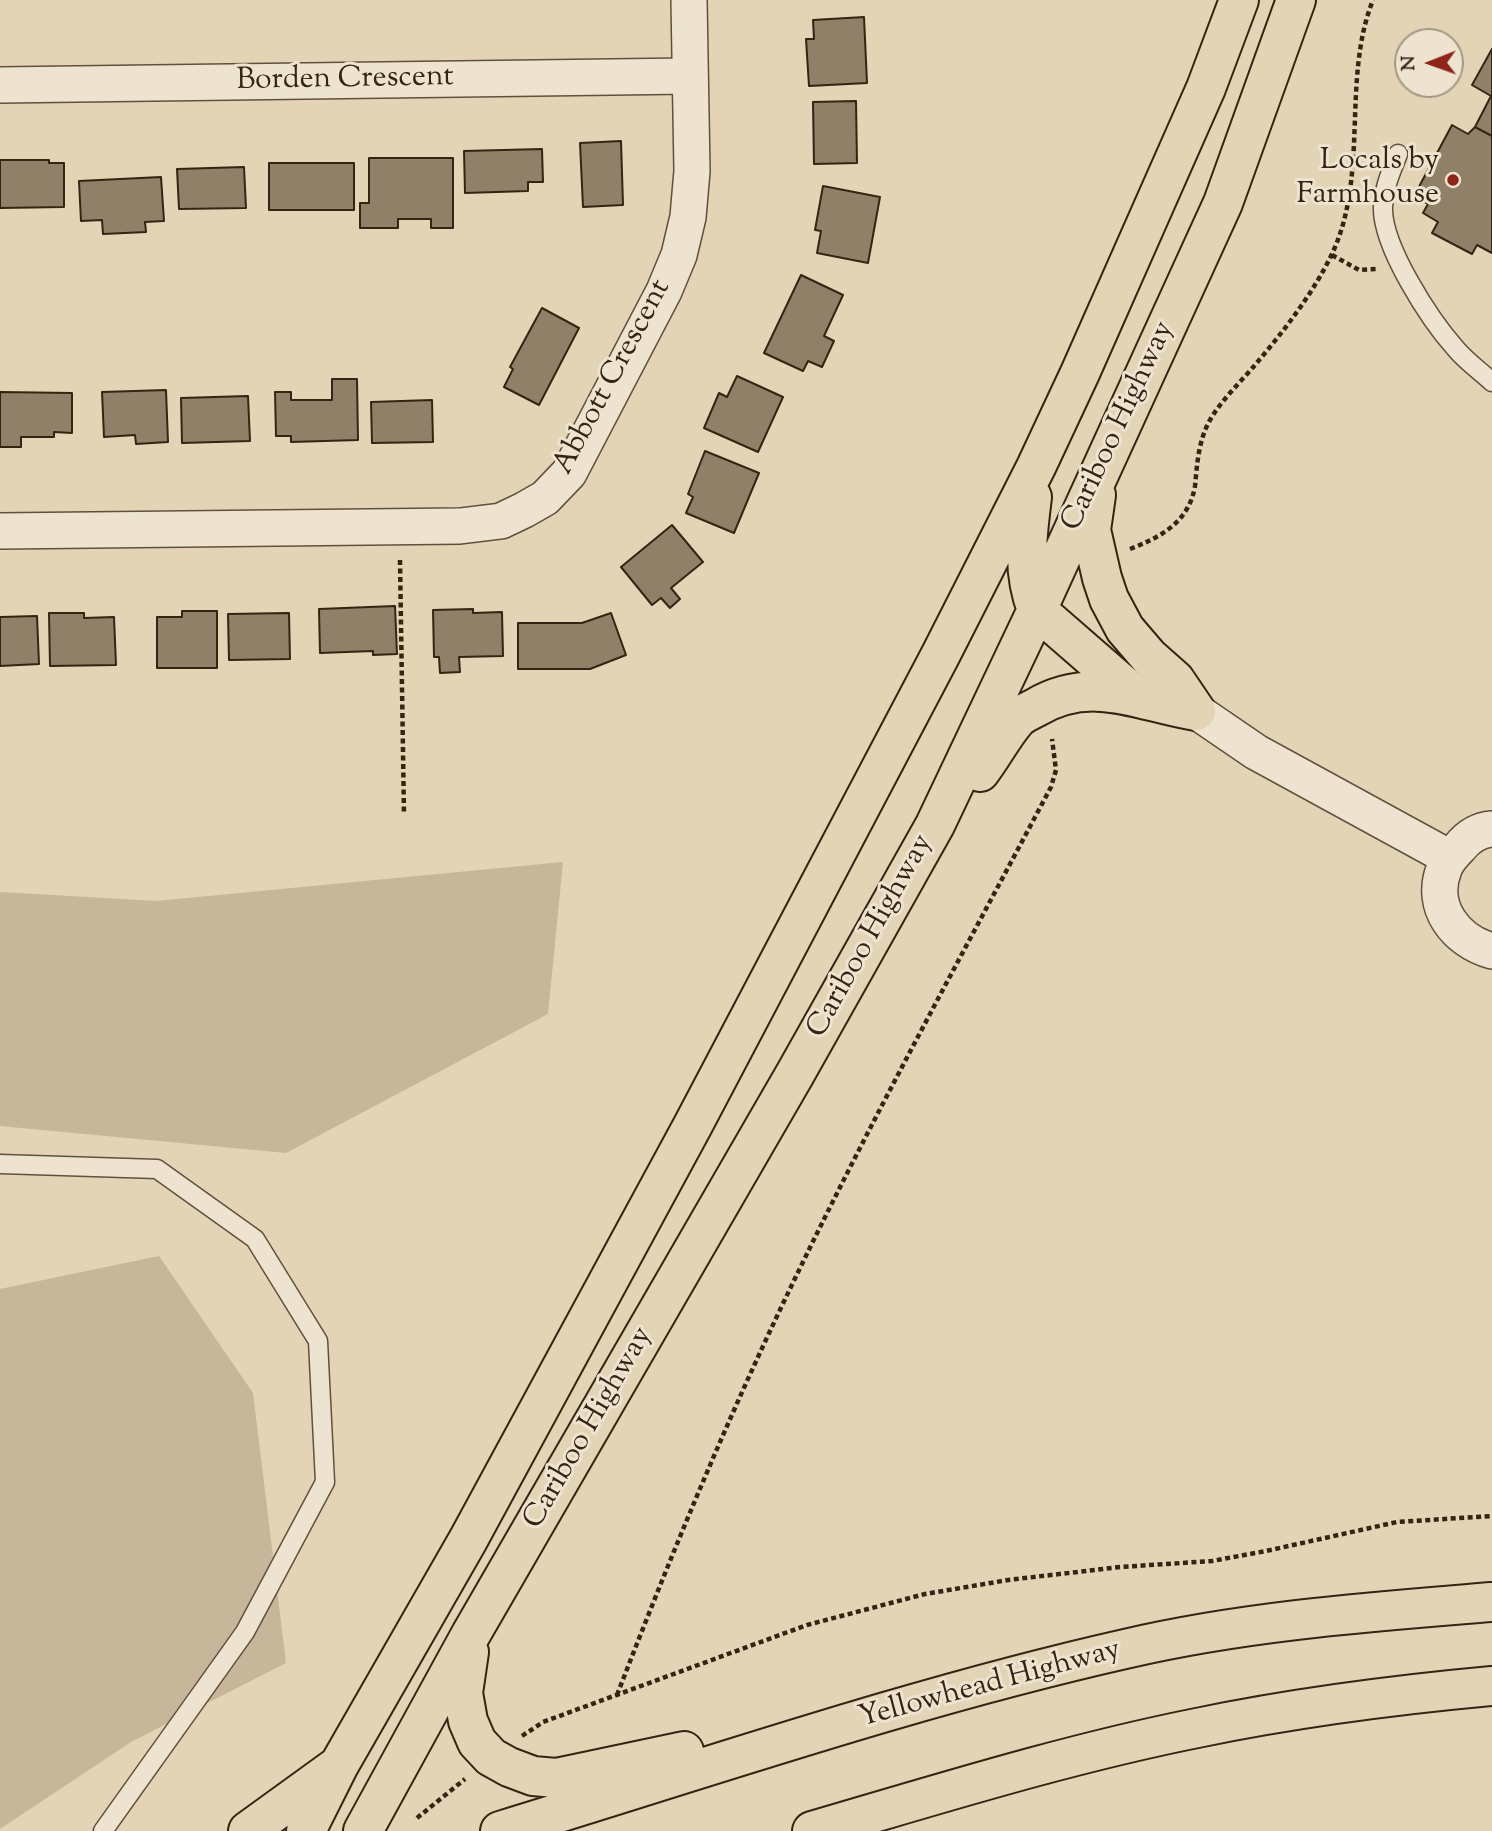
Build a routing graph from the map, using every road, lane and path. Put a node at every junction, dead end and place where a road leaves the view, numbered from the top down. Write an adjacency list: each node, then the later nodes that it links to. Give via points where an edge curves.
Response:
1 (690, 0): 5 (street, Abbott Crescent)
2 (1239, 0): 11 (highway, Cariboo Highway, via 1206,88)
3 (1296, 0): 12 (highway, Cariboo Highway, via 1223,202)
4 (1373, 0): 8 (path, via 1360,39 1352,174)
5 (689, 76): 6 (street, Borden Crescent); 13 (street, Abbott Crescent, via 692,171 688,217 678,255 647,327 569,473 545,498 501,521)
6 (0, 85)
7 (1398, 155): 10 (lane, via 1385,185 1382,209 1388,237 1430,316 1456,350)
8 (1332, 256): 9 (path, via 1359,270); 15 (path, via 1278,338 1207,426 1185,514 1167,532)
9 (1383, 267)
10 (1492, 382)
11 (1036, 467): 16 (highway, via 1026,549); 33 (highway, Cariboo Highway, via 693,1125)
12 (1100, 470): 16 (highway, Cariboo Highway); 18 (highway, via 1091,530 1109,599 1125,629 1175,680)
13 (399, 527): 14 (street, Abbott Crescent); 20 (path)
14 (0, 531)
15 (1124, 552)
16 (1037, 610): 17 (highway); 21 (highway, Cariboo Highway)
17 (1137, 696): 18 (highway); 21 (highway, via 1104,690 1058,696 1018,718 981,772)
18 (1196, 711): 23 (street, via 1256,752)
19 (1049, 730): 30 (path, via 1056,769 1051,787 857,1154 759,1355 675,1546)
20 (404, 815)
21 (935, 825): 28 (highway, Cariboo Highway)
22 (1492, 829): 23 (street, via 1468,838)
23 (1450, 858): 24 (street, via 1440,887 1442,905 1461,936)
24 (1492, 951)
25 (0, 1164): 35 (lane, via 157,1169 255,1239 318,1342 325,1482 245,1632)
26 (1492, 1516): 30 (path, via 1396,1522 1212,1561 1033,1577 925,1594 807,1625)
27 (1492, 1602): 31 (highway, Yellowhead Highway, via 1245,1628 1127,1648)
28 (471, 1634): 32 (highway, via 463,1693 468,1721); 38 (highway, Cariboo Highway)
29 (1492, 1686): 40 (highway, via 1197,1728 1082,1755)
30 (617, 1695): 32 (path, via 543,1722)
31 (930, 1700): 32 (highway, via 556,1779 533,1776); 39 (highway, Yellowhead Highway)
32 (491, 1758): 34 (path)
33 (340, 1765): 36 (highway); 37 (highway, Cariboo Highway)
34 (416, 1818)
35 (103, 1831)
36 (248, 1831)
37 (306, 1831)
38 (363, 1831)
39 (500, 1831)
40 (812, 1831)

